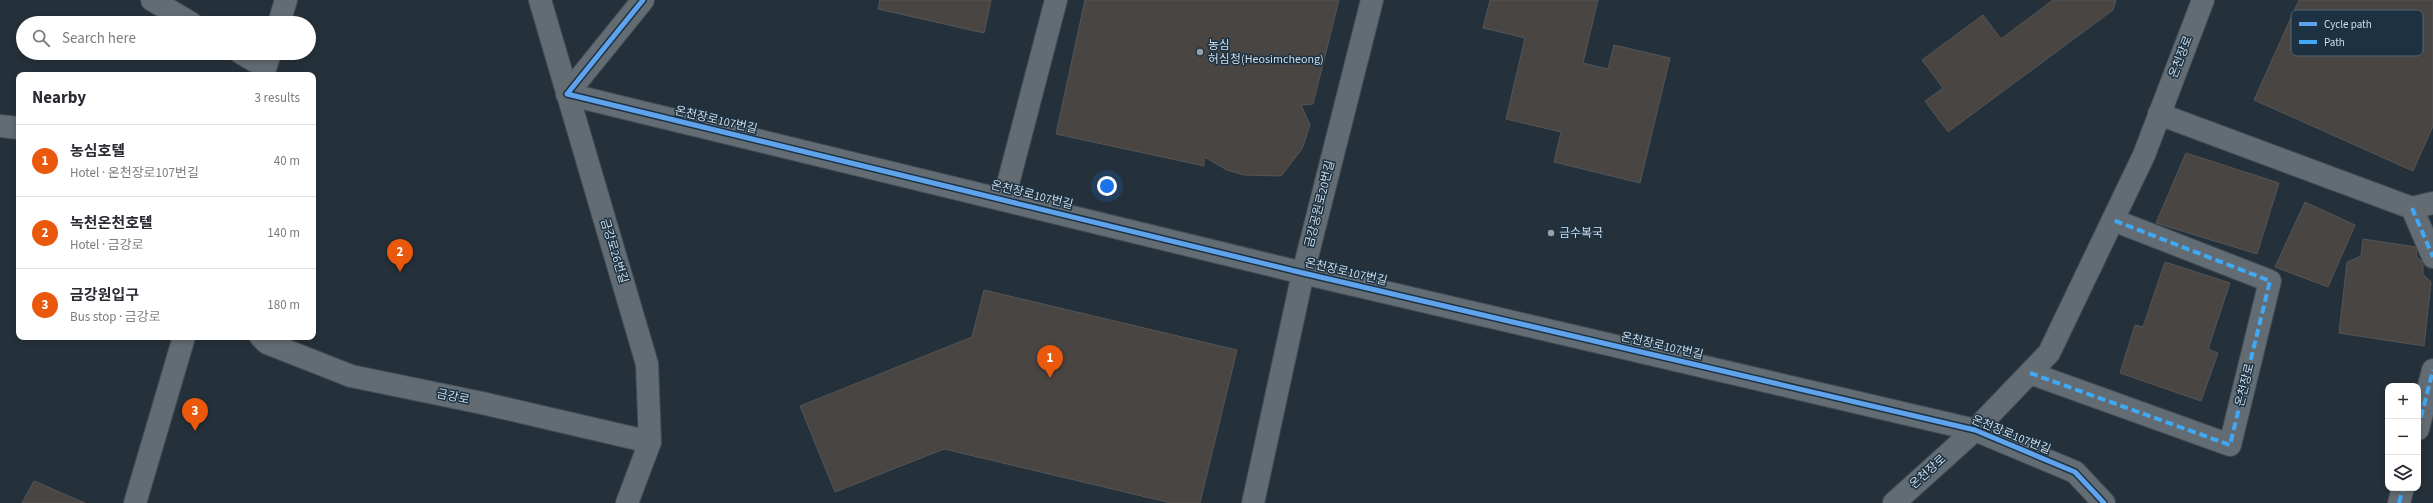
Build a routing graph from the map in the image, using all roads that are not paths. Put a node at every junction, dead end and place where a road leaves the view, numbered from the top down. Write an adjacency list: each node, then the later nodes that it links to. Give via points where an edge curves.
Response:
1 (152, 0): 8 (street)
2 (286, 0): 9 (street)
3 (540, 0): 12 (street, 금강로26번길)
4 (643, 0): 12 (street)
5 (1056, 0): 16 (street, 온천장로107번길)
6 (1372, 0): 21 (street, 금강공원로20번길)
7 (2203, 0): 13 (street, 온천장로)
8 (179, 16)
9 (281, 16)
10 (256, 60): 11 (street)
11 (266, 65)
12 (567, 94): 16 (street, 온천장로107번길); 28 (street, 금강로26번길, via 647,364)
13 (2159, 114): 18 (street); 19 (street, 온천장로, via 2144,155)
14 (0, 126): 15 (street)
15 (16, 128)
16 (1004, 199): 21 (street, 온천장로107번길)
17 (2433, 203): 18 (street)
18 (2412, 208): 20 (street)
19 (2113, 220): 25 (street, 온천장로, via 2049,353); 25 (street, 온천장로, via 2270,281 2230,444)
20 (2433, 257)
21 (1303, 272): 27 (street, 온천장로107번길); 32 (street, 금강공원로20번길)
22 (183, 340): 30 (street)
23 (264, 340): 28 (street, 금강로, via 351,376)
24 (2433, 370): 26 (street)
25 (2030, 372): 27 (street, 온천장로)
26 (2421, 419)
27 (1975, 430): 33 (street, 온천장로); 34 (street, 온천장로107번길, via 2075,472)
28 (650, 442): 31 (street, 금강로26번길)
29 (2402, 491): 35 (street)
30 (135, 503)
31 (627, 503)
32 (1253, 503)
33 (1894, 503)
34 (2104, 503)
35 (2399, 503)

